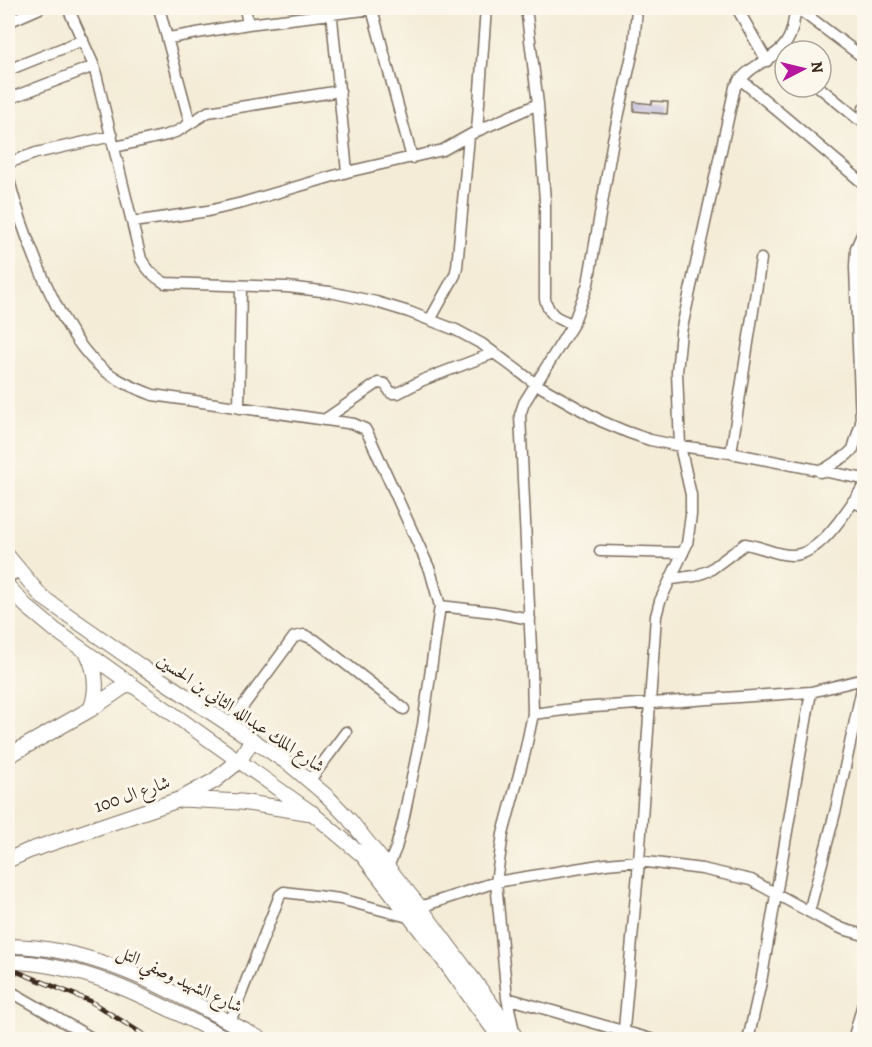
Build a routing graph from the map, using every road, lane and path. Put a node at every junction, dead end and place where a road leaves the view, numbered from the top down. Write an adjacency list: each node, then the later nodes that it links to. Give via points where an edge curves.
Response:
1 (40, 8): 12 (street)
2 (68, 8): 16 (street)
3 (159, 8): 14 (street)
4 (245, 8): 13 (street)
5 (376, 8): 11 (street); 31 (street)
6 (486, 8): 29 (street)
7 (526, 8): 26 (street)
8 (637, 8): 41 (street, via 634,46 613,140 592,267)
9 (737, 8): 19 (street)
10 (796, 8): 15 (street); 17 (street)
11 (331, 11): 13 (street); 23 (street)
12 (8, 22)
13 (249, 24): 14 (street)
14 (169, 38): 28 (street)
15 (789, 39)
16 (83, 40): 20 (street); 21 (street)
17 (864, 58)
18 (773, 59): 19 (street)
19 (767, 61): 22 (street)
20 (94, 66): 25 (street); 30 (street)
21 (8, 70)
22 (740, 79): 35 (street); 46 (street, via 733,94 681,332 677,372)
23 (339, 91): 28 (street, via 208,112); 33 (street)
24 (833, 98): 27 (street, via 858,119 863,118)
25 (8, 99)
26 (538, 104): 29 (street); 41 (street, via 546,217 545,300 555,318)
27 (864, 108)
28 (190, 123): 30 (street, via 166,135)
29 (473, 133): 31 (street, via 443,150); 40 (street, via 457,267)
30 (113, 141): 32 (street, via 36,153); 36 (street)
31 (412, 158): 33 (street)
32 (8, 163)
33 (347, 172): 36 (street, via 231,206)
34 (8, 177): 44 (street, via 42,273 82,348 97,364 114,377 153,395)
35 (864, 184)
36 (133, 222): 39 (street, via 141,260 158,279 165,283)
37 (863, 236): 48 (street, via 856,248 855,267 861,423 853,449)
38 (761, 259): 47 (street)
39 (241, 286): 40 (street, via 330,292); 44 (street)
40 (430, 320): 42 (street, via 456,330)
41 (573, 324): 43 (street)
42 (494, 353): 43 (street); 45 (street, via 398,393 391,393 385,384 378,383)
43 (536, 384): 46 (street, via 601,421 650,440); 62 (street, via 524,403 519,425)
44 (239, 408): 45 (street)
45 (324, 420): 60 (street, via 365,429 429,570)
46 (680, 446): 47 (street); 54 (street, via 691,495)
47 (731, 453): 48 (street)
48 (820, 472): 49 (street)
49 (864, 479)
50 (864, 486): 51 (street)
51 (854, 501): 52 (street); 57 (street, via 825,537 805,553 778,553 745,544 710,570)
52 (864, 507)
53 (600, 551): 54 (street)
54 (683, 553): 57 (street)
55 (8, 556): 56 (main road, شارع الملك عبدالله الثاني بن الحسين)
56 (18, 576): 58 (street); 64 (main road, شارع الملك عبدالله الثاني بن الحسين)
57 (672, 579): 68 (street, via 656,616)
58 (8, 586): 61 (main road, شارع الملك عبدالله الثاني بن الحسين)
59 (8, 602): 61 (main road)
60 (440, 606): 62 (street); 82 (street, via 423,725 403,821)
61 (34, 614): 63 (main road, شارع الملك عبدالله الثاني بن الحسين)
62 (530, 619): 71 (street)
63 (88, 654): 66 (main road, شارع الملك عبدالله الثاني بن الحسين); 70 (highway, via 96,687)
64 (142, 667): 66 (main road); 72 (main road, شارع الملك عبدالله الثاني بن الحسين)
65 (864, 679): 67 (street); 85 (street)
66 (129, 683): 70 (highway); 76 (main road, شارع الملك عبدالله الثاني بن الحسين)
67 (811, 693): 68 (street); 84 (street)
68 (649, 704): 71 (street); 81 (street)
69 (404, 709): 72 (street, via 304,635 294,637)
70 (91, 710): 75 (highway)
71 (533, 714): 83 (street, via 503,834)
72 (229, 724): 74 (main road, شارع الملك عبدالله الثاني بن الحسين)
73 (346, 732): 77 (street)
74 (252, 740): 76 (highway, شارع ال 100); 77 (main road, شارع الملك عبدالله الثاني بن الحسين)
75 (8, 756)
76 (239, 761): 78 (highway, شارع ال 100, via 214,781); 79 (main road, شارع الملك عبدالله الثاني بن الحسين)
77 (310, 780): 82 (main road, شارع الملك عبدالله الثاني بن الحسين, via 349,819)
78 (181, 798): 79 (highway); 80 (highway, شارع ال 100)
79 (312, 813): 86 (main road, شارع الملك عبدالله الثاني بن الحسين, via 363,856)
80 (8, 860)
81 (639, 861): 83 (street); 84 (street, via 729,874); 94 (street)
82 (388, 867): 86 (main road, شارع الملك عبدالله الثاني بن الحسين)
83 (496, 882): 86 (street); 91 (street)
84 (775, 892): 85 (street); 100 (street)
85 (809, 912): 87 (street)
86 (416, 913): 93 (street, via 284,892); 95 (main road, شارع الملك عبدالله الثاني بن الحسين)
87 (864, 935)
88 (8, 946): 93 (main road, شارع الشهيد وصفي التل, via 97,960 143,978)
89 (8, 962): 97 (main road, شارع الشهيد وصفي التل, via 52,966 136,993)
90 (8, 990): 96 (street)
91 (507, 998): 94 (street); 95 (street)
92 (864, 1000): 101 (street)
93 (230, 1022): 98 (main road, شارع الشهيد وصفي التل)
94 (623, 1035): 99 (street)
95 (511, 1038)
96 (95, 1040)
97 (230, 1040)
98 (263, 1040)
99 (654, 1040)
100 (748, 1040)
101 (853, 1040)

